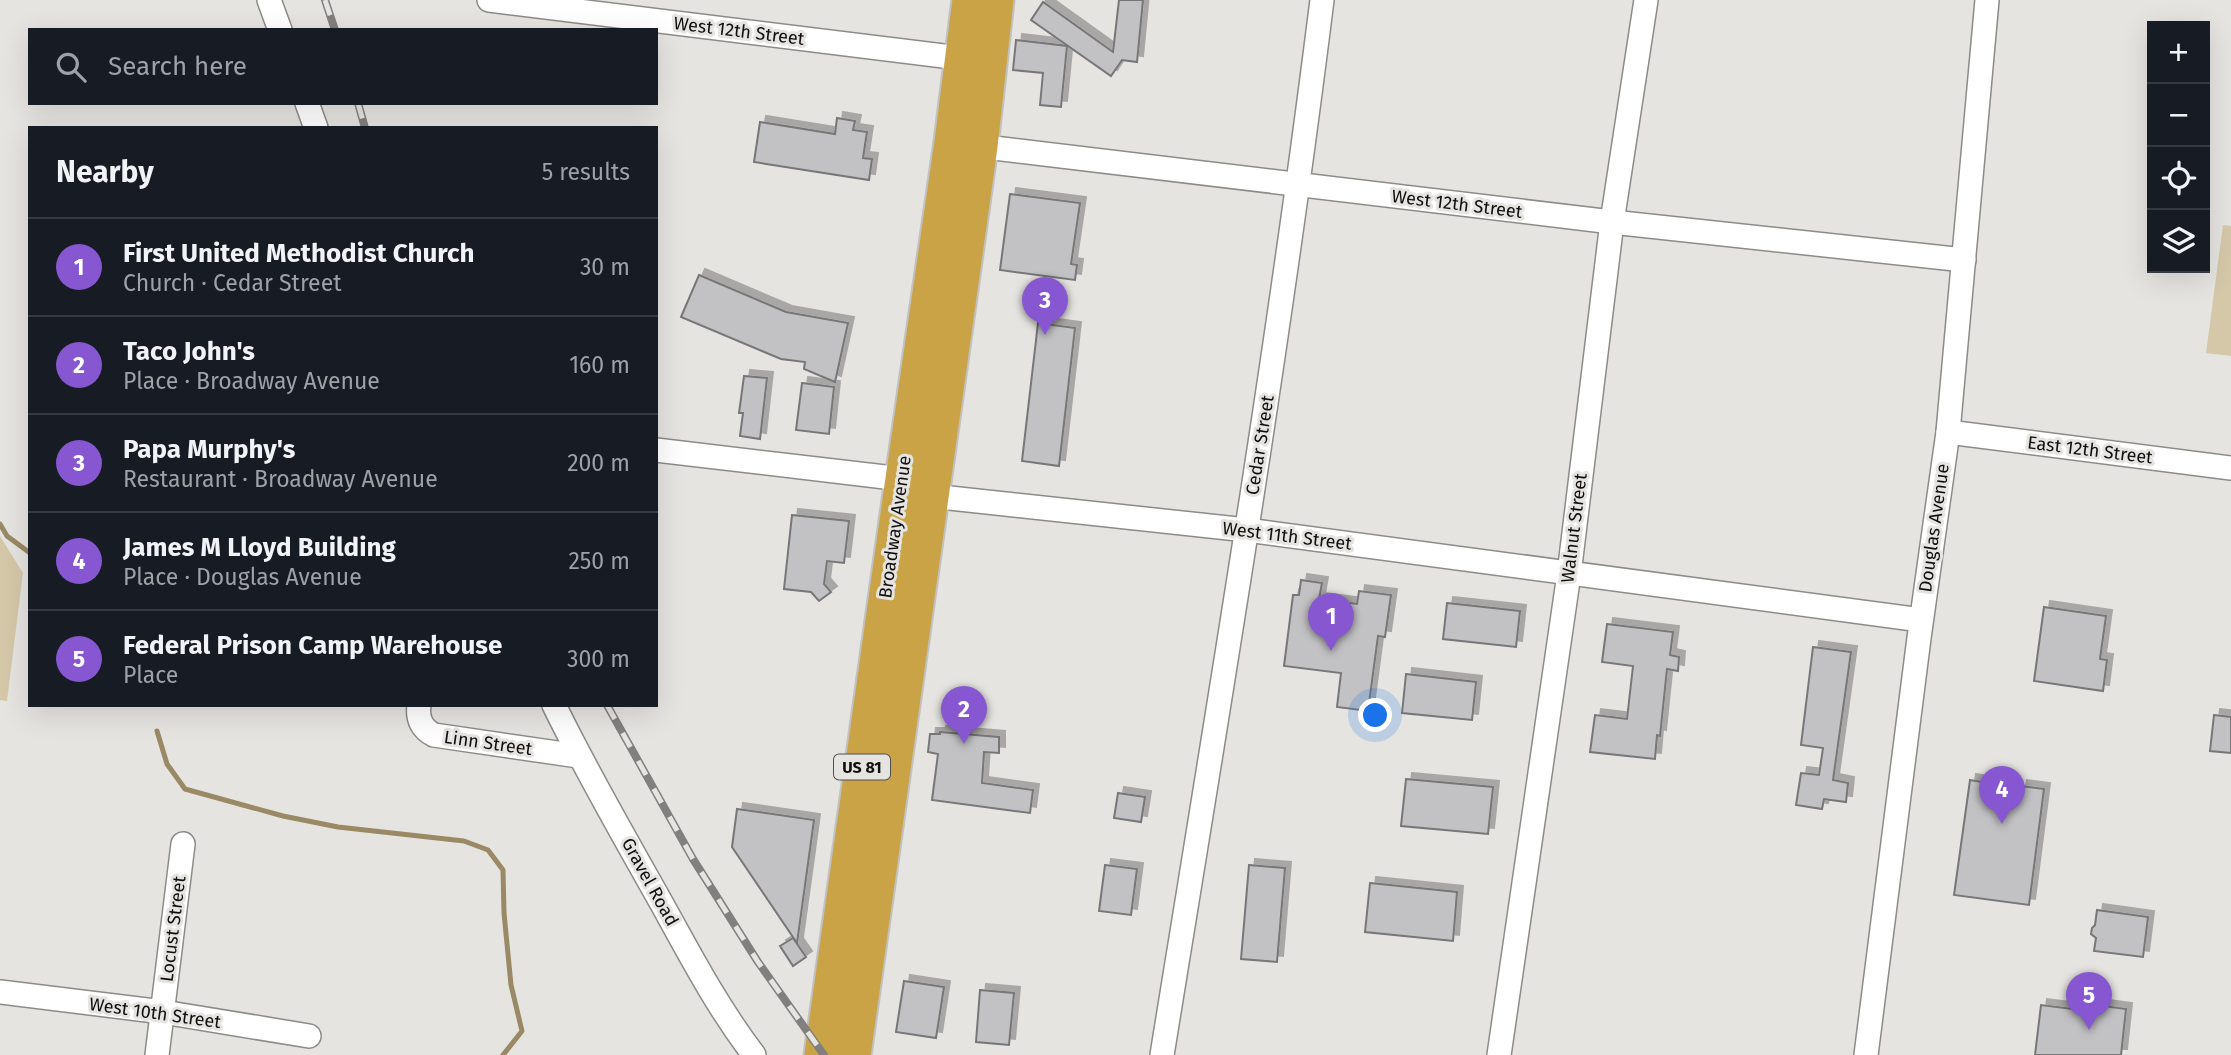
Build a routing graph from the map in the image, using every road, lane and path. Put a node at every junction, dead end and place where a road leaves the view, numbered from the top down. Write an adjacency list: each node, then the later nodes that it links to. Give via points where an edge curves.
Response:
1 (269, 0): 8 (street)
2 (489, 0): 9 (street, West 12th Street)
3 (969, 0): 9 (highway, Broadway Avenue / US 81)
4 (998, 0): 9 (highway, Broadway Avenue / US 81)
5 (1322, 0): 13 (street, Cedar Street)
6 (1646, 0): 14 (street, Walnut Street)
7 (1987, 0): 15 (street, Douglas Avenue)
8 (279, 28)
9 (975, 60): 12 (highway, Broadway Avenue / US 81)
10 (308, 105): 11 (street)
11 (315, 126)
12 (966, 144): 13 (street, West 12th Street); 19 (highway, Broadway Avenue / US 81); 20 (highway, Broadway Avenue / US 81)
13 (1299, 185): 14 (street, West 12th Street); 21 (street, Cedar Street)
14 (1612, 222): 15 (street, West 12th Street); 22 (street, Walnut Street)
15 (1964, 260): 16 (street, Douglas Avenue)
16 (1948, 432): 18 (street, East 12th Street); 23 (street, Douglas Avenue)
17 (658, 450): 19 (street, West 11th Street)
18 (2231, 468)
19 (902, 479): 20 (street, West 11th Street); 33 (highway, Broadway Avenue / US 81)
20 (931, 496): 21 (street, West 11th Street); 34 (highway, Broadway Avenue / US 81)
21 (1247, 530): 22 (street, West 11th Street); 35 (street, Cedar Street)
22 (1569, 574): 23 (street, West 11th Street); 36 (street, Walnut Street)
23 (1921, 620): 37 (street, Douglas Avenue)
24 (419, 707): 26 (street, Linn Street, via 420,722 434,735)
25 (555, 707): 26 (street, Gravel Road)
26 (579, 756): 32 (street, Gravel Road, via 702,975)
27 (183, 844): 29 (street, Locust Street)
28 (0, 992): 29 (street, West 10th Street)
29 (163, 1012): 30 (street, West 10th Street); 31 (street, Locust Street)
30 (309, 1036)
31 (157, 1055)
32 (754, 1055)
33 (821, 1055)
34 (854, 1055)
35 (1162, 1055)
36 (1499, 1055)
37 (1866, 1055)

